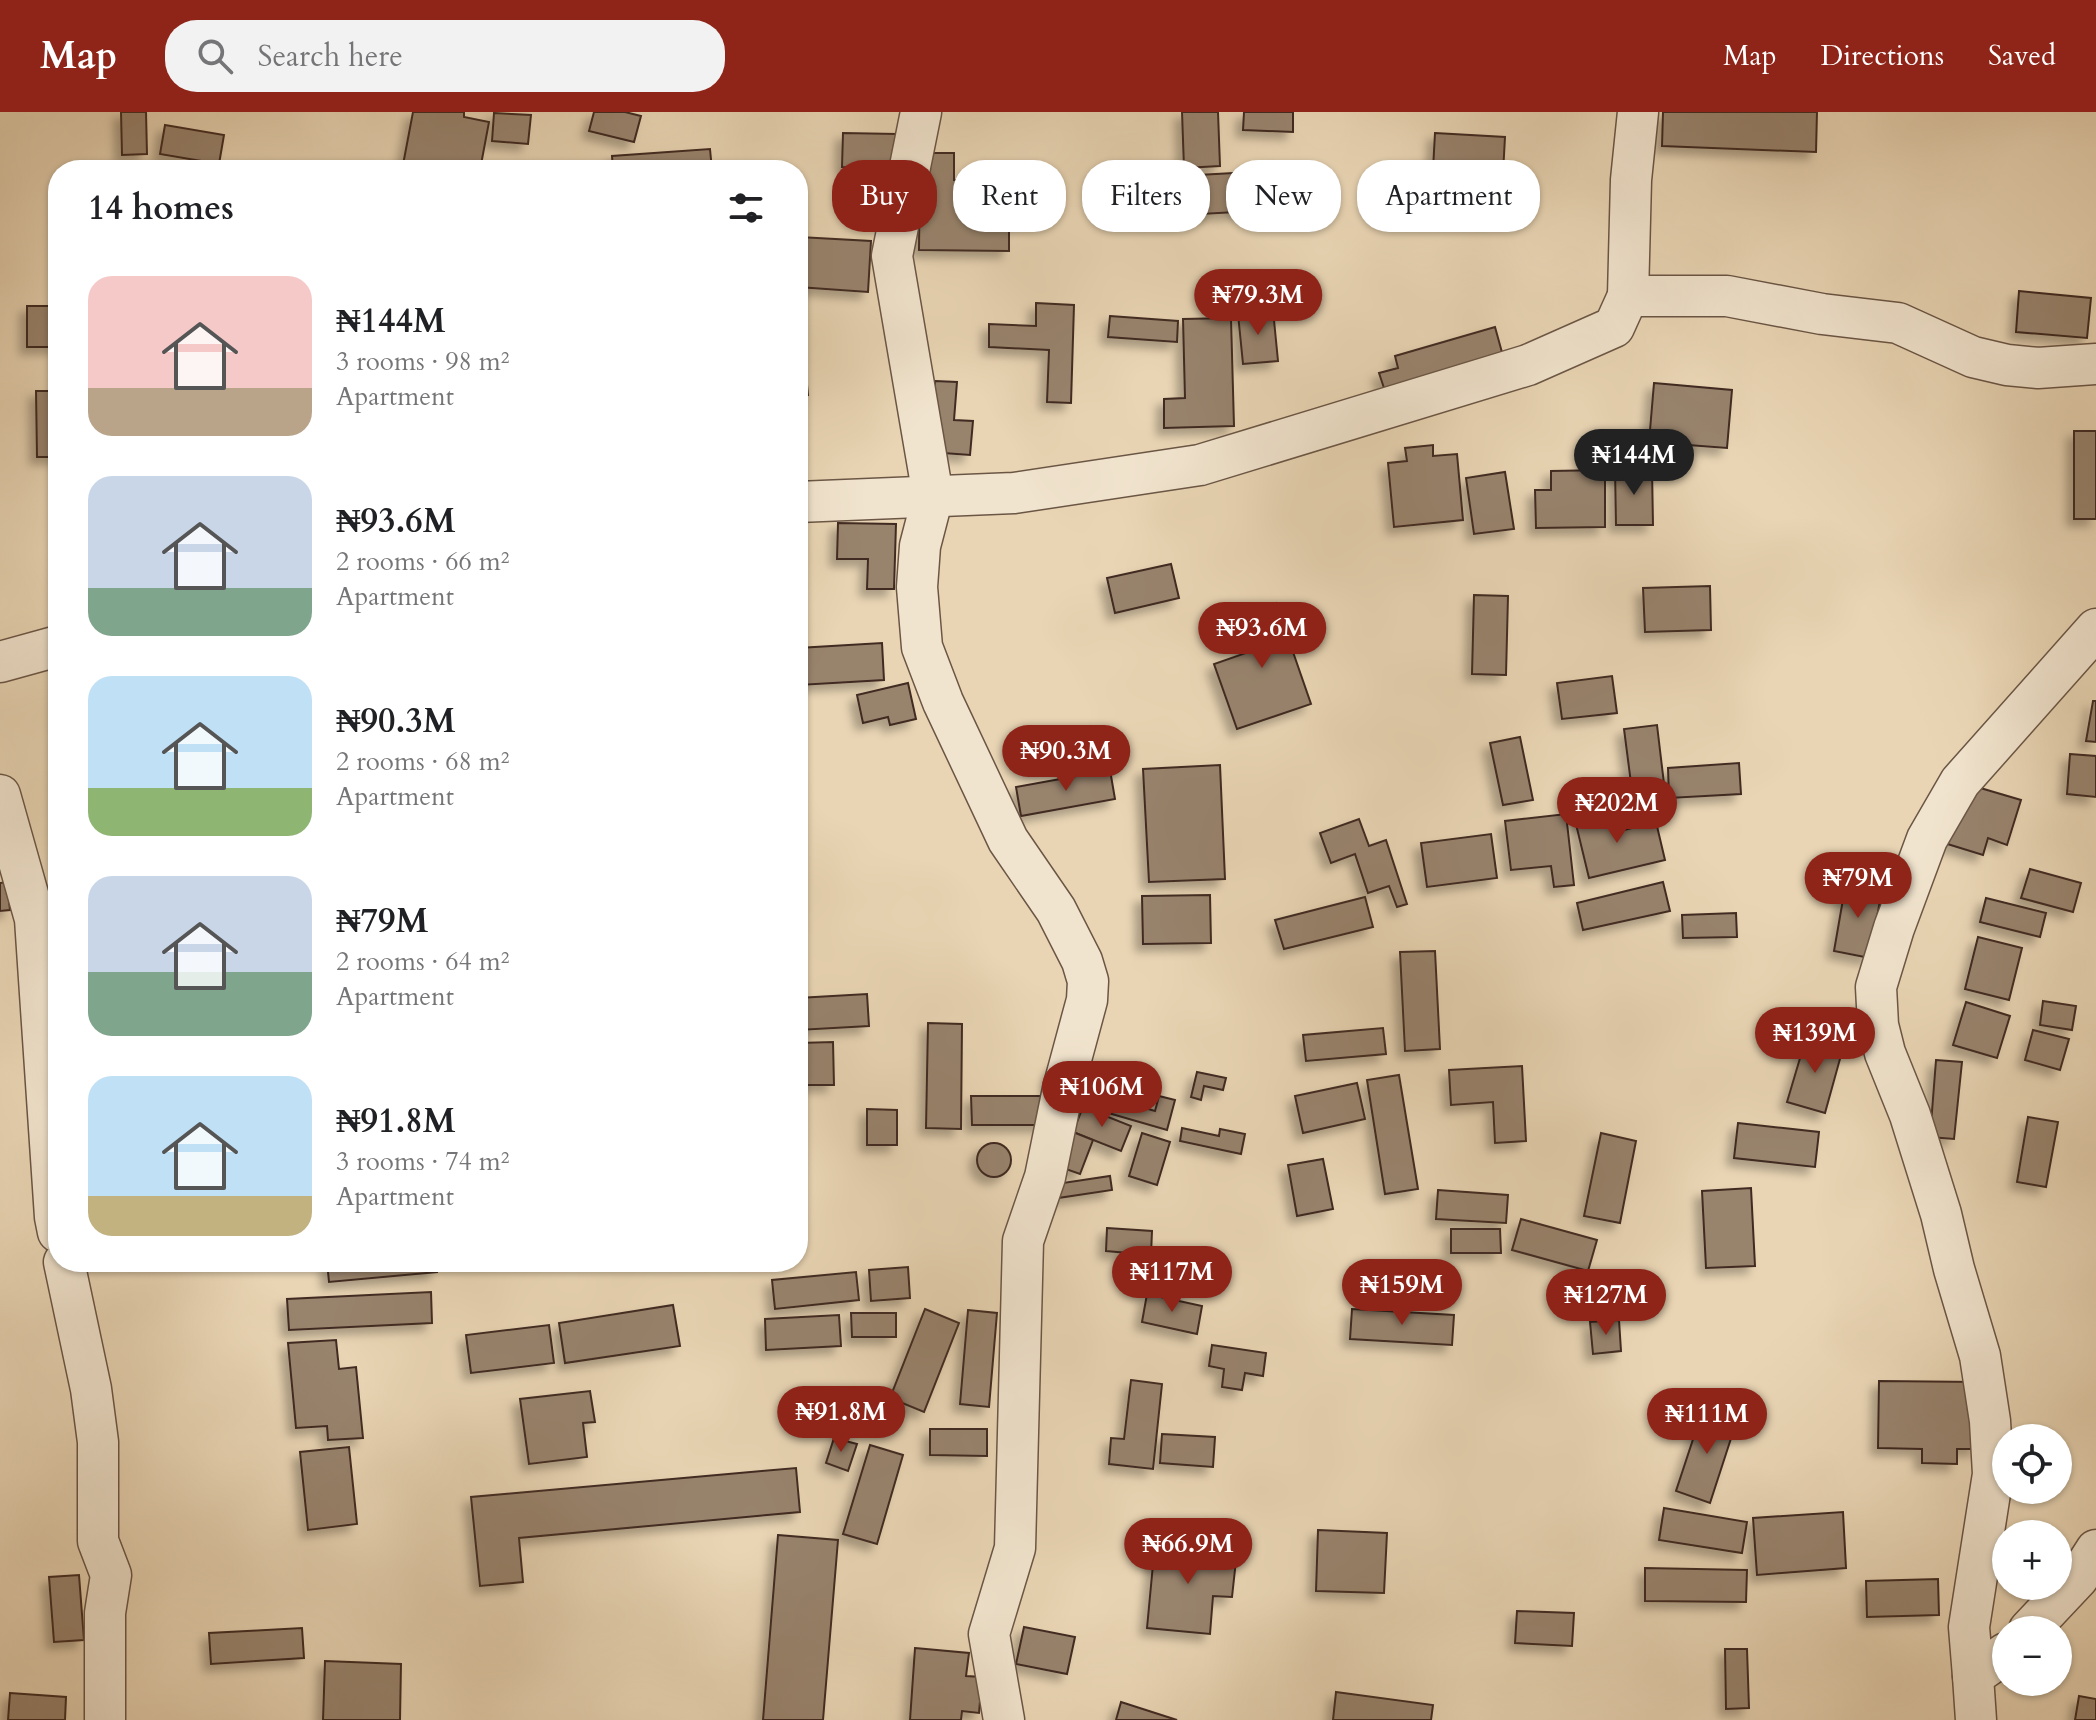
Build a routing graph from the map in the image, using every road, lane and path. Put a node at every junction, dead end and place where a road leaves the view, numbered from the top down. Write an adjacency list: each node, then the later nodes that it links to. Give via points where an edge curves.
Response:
1 (921, 112): 5 (street, via 892,256)
2 (1638, 112): 3 (street)
3 (1628, 296): 4 (street, via 1727,296 1898,323 1973,357 2007,365); 5 (street, via 1614,327 1528,365 1200,465 1014,493)
4 (2096, 364)
5 (933, 496): 6 (street); 18 (street, via 920,546 917,587 922,647 1008,840 1056,910 1088,981 1045,1177 1023,1241 1015,1548 989,1634)
6 (808, 502)
7 (2096, 629): 16 (street, via 1960,782 1927,839 1876,987 1885,1053 1941,1214 1980,1356 1990,1421 1993,1474 1969,1627)
8 (48, 649): 9 (street)
9 (0, 662)
10 (0, 795): 11 (street, via 35,919)
11 (48, 1113)
12 (66, 1272): 17 (street, via 98,1442 98,1541 111,1575 105,1613)
13 (2096, 1550): 14 (street)
14 (2042, 1616)
15 (1992, 1665): 16 (street)
16 (1973, 1676): 19 (street)
17 (105, 1720)
18 (1004, 1720)
19 (1976, 1720)

